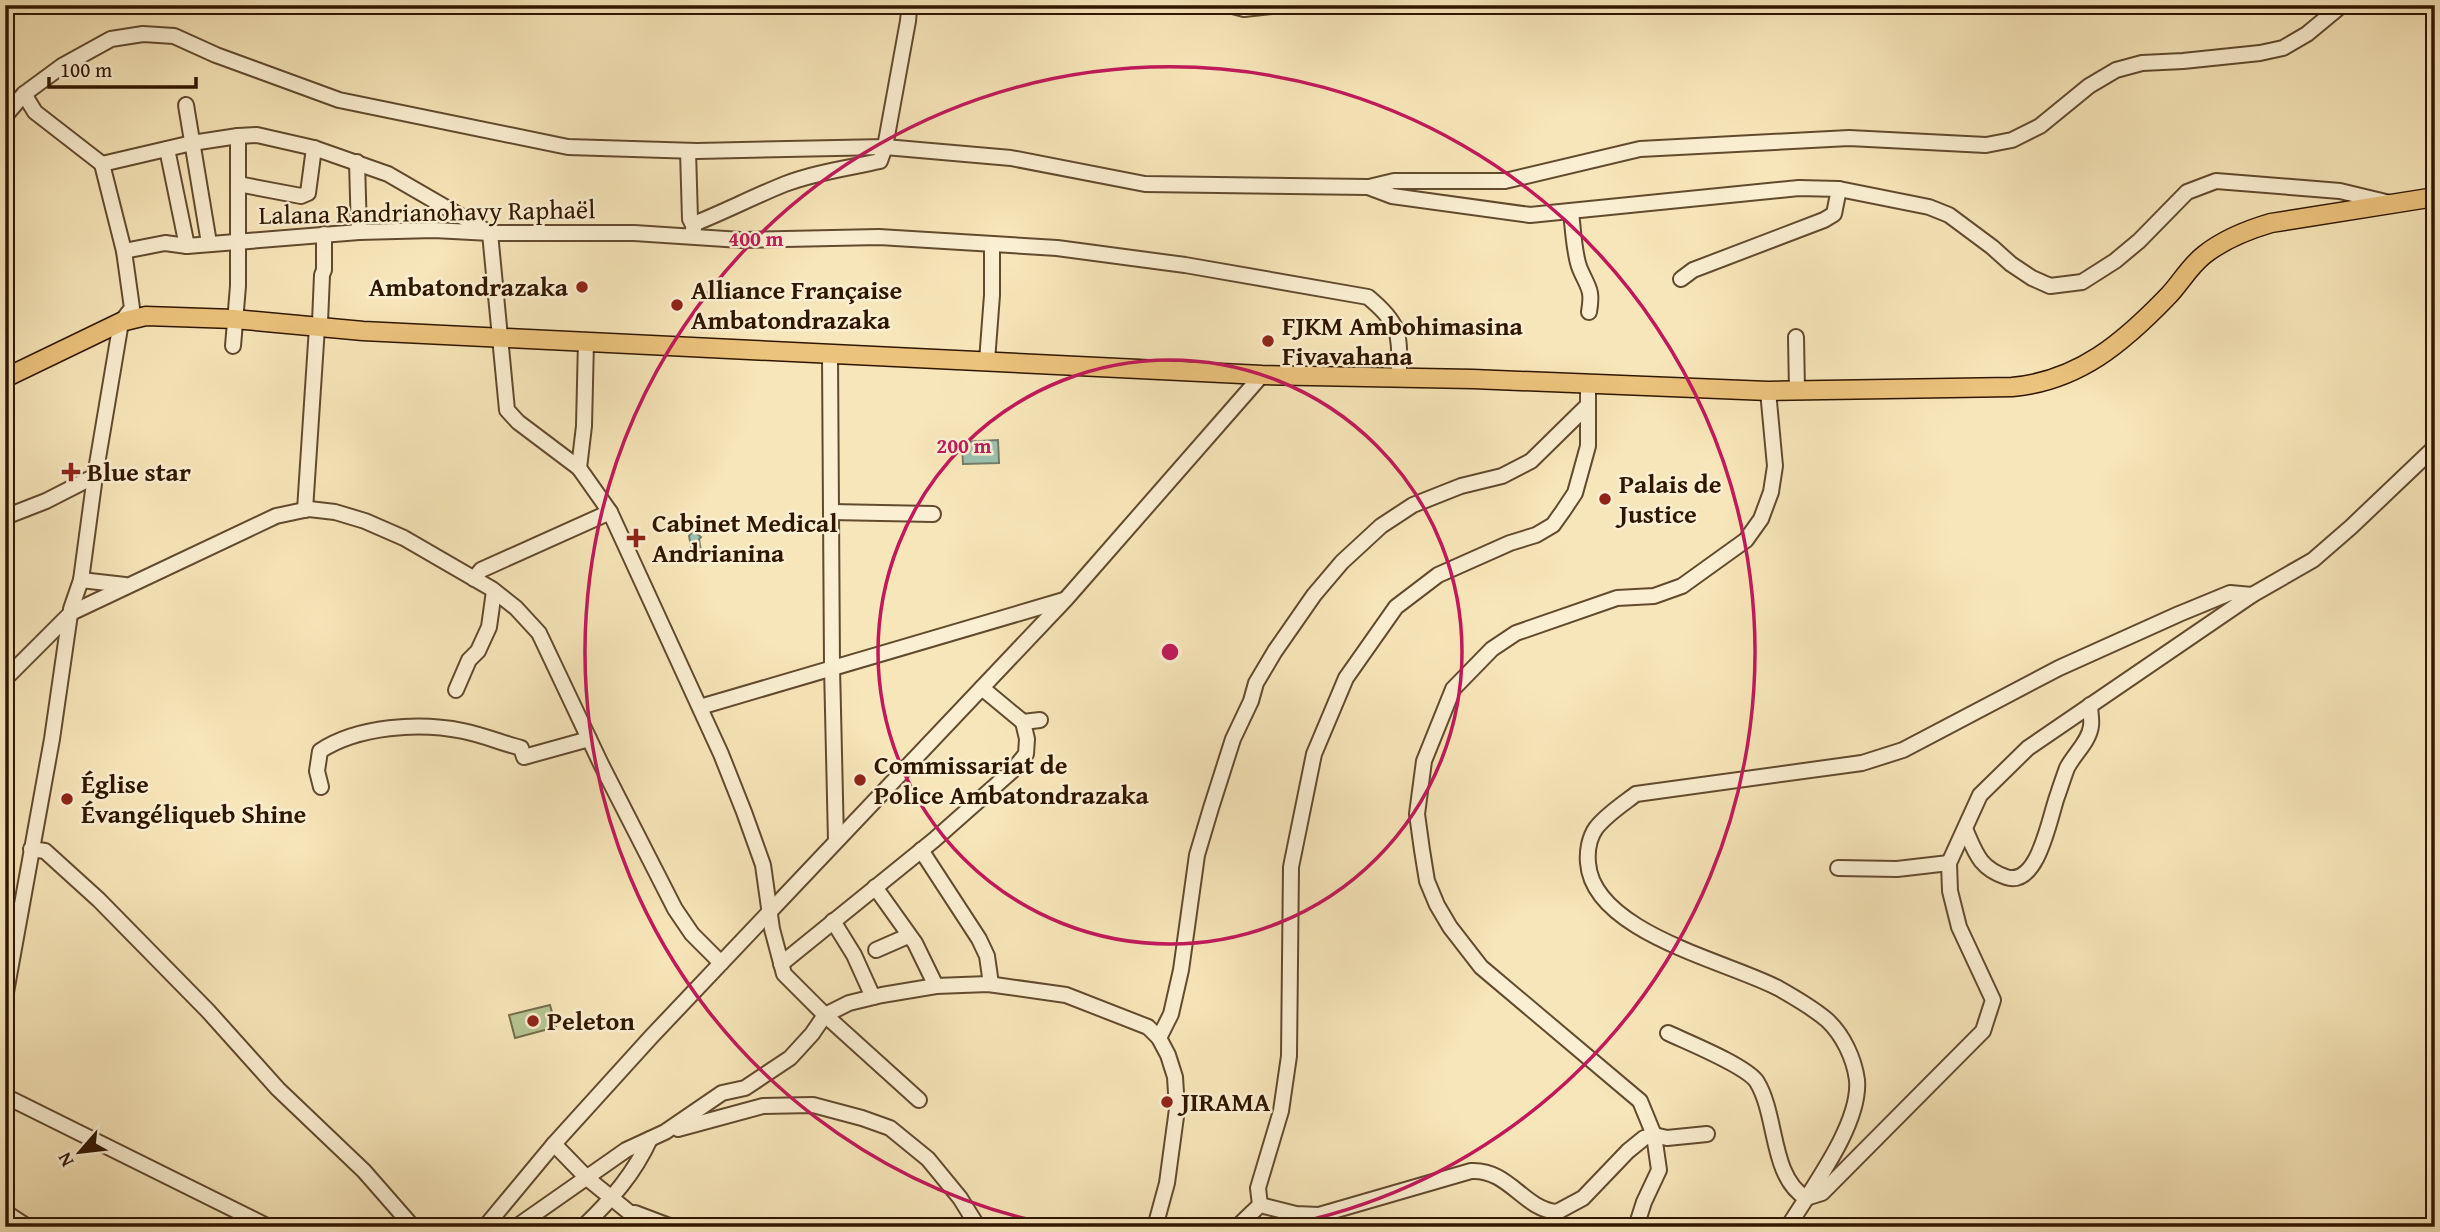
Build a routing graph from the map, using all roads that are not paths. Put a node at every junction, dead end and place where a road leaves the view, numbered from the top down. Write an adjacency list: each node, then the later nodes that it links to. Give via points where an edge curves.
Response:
1 (906, 5): 11 (street, via 908,21)
2 (1229, 5): 3 (street, via 1244,9)
3 (1282, 5)
4 (2342, 5): 18 (street, via 2283,48 2260,54 2142,63 2116,70 2040,126 2012,140 1986,145 1849,138 1640,149 1505,181 1394,181)
5 (24, 94): 7 (street); 8 (street); 14 (street, via 111,38 174,36 339,100 568,147)
6 (186, 105): 10 (street)
7 (35, 112): 8 (street); 16 (street)
8 (5, 116)
9 (238, 136): 10 (street); 12 (street, via 257,135); 17 (street)
10 (192, 143): 13 (street); 28 (street)
11 (885, 147): 14 (street); 18 (street, via 1010,158 1145,184); 23 (street, via 880,161 786,184 696,223)
12 (314, 148): 15 (street); 17 (street, via 308,193 301,196)
13 (167, 149): 16 (street); 30 (street)
14 (688, 151): 23 (street)
15 (357, 162): 24 (street); 25 (street, via 388,174)
16 (102, 164): 31 (street)
17 (238, 184): 27 (street)
18 (1368, 187): 22 (street, via 1392,196 1485,210 1530,215)
19 (1839, 189): 21 (street, via 1948,215 2011,264 2050,286 2082,282 2139,241 2187,192 2216,181 2340,191); 22 (street, via 1798,188); 32 (street, via 1834,214 1824,220 1693,270)
20 (2435, 197): 21 (main road)
21 (2392, 204): 48 (main road, via 2271,223 2224,241 2202,256 2133,332 2060,378 2012,387)
22 (1571, 212): 33 (street, via 1579,268 1588,281)
23 (692, 231): 25 (street, Lalana Randrianohavy Raphaël); 29 (street, Lalana Randrianohavy Raphaël, via 741,240 879,237)
24 (359, 232): 25 (street, Lalana Randrianohavy Raphaël); 26 (street, Lalana Randrianohavy Raphaël)
25 (490, 233): 37 (street)
26 (324, 234): 27 (street, Lalana Randrianohavy Raphaël); 36 (street)
27 (238, 240): 28 (street, Lalana Randrianohavy Raphaël); 34 (street)
28 (209, 243): 30 (street, Lalana Randrianohavy Raphaël)
29 (992, 244): 42 (street); 45 (street, Lalana Randrianohavy Raphaël, via 1185,265 1368,297 1384,311 1399,335)
30 (187, 246): 31 (street, Lalana Randrianohavy Raphaël, via 165,243)
31 (124, 251): 35 (street, via 132,309)
32 (1681, 279)
33 (1589, 312)
34 (234, 319): 35 (main road, via 146,316); 36 (main road); 40 (street)
35 (121, 323): 44 (main road); 52 (street)
36 (317, 327): 37 (main road); 53 (street)
37 (500, 337): 39 (main road); 51 (street, via 507,410)
38 (1796, 337): 48 (street)
39 (586, 341): 41 (main road); 51 (street)
40 (233, 346)
41 (830, 355): 42 (main road); 55 (street)
42 (987, 361): 43 (main road)
43 (1262, 375): 45 (main road); 63 (street)
44 (5, 378)
45 (1399, 378): 46 (main road)
46 (1588, 385): 47 (main road); 49 (street)
47 (1768, 391): 48 (main road); 100 (street, via 1775,466 1761,519 1746,540 1682,586 1654,596 1614,599 1516,633 1492,649 1453,689 1424,761 1417,814 1422,850 1427,881 1450,927 1481,967 1640,1101)
48 (1797, 391)
49 (1587, 406): 95 (street, via 1531,461 1502,476 1413,505 1381,526 1334,571 1275,651 1233,739 1211,808 1198,855 1179,981 1171,1014); 106 (street, via 1588,446 1575,493 1555,523 1437,575 1396,607 1346,678 1314,754 1291,867 1289,1056 1281,1111 1258,1188)
50 (2435, 447): 62 (street, via 2313,560)
51 (579, 468): 54 (street)
52 (95, 476): 57 (street); 59 (street)
53 (305, 510): 58 (street, via 365,521); 60 (street, via 276,516)
54 (610, 512): 58 (street, via 481,570); 70 (street)
55 (831, 512): 56 (street); 65 (street)
56 (933, 514)
57 (5, 517)
58 (474, 579): 61 (street)
59 (81, 580): 60 (street); 64 (street)
60 (127, 585): 64 (street)
61 (494, 591): 68 (street, via 489,627); 73 (street, via 539,633)
62 (2252, 595): 69 (street); 104 (street, via 2230,593 2179,614 2060,668 1902,750 1862,763 1636,794 1595,830 1587,853 1588,874 1611,909 1699,957 1776,987 1827,1020 1843,1040 1857,1083 1855,1110)
63 (1066, 599): 65 (street); 67 (street)
64 (71, 612): 66 (street); 77 (street)
65 (832, 667): 70 (street); 76 (street)
66 (5, 679)
67 (982, 688): 72 (street); 76 (street)
68 (456, 690)
69 (2090, 705): 75 (street, via 2028,748 1993,781 1980,795); 75 (street, via 2088,737 2068,767 2043,845 2031,867 2011,879 1991,872 1977,856)
70 (700, 707): 82 (street, via 744,811 762,865)
71 (1040, 720): 72 (street)
72 (1023, 722): 78 (street, via 1026,754)
73 (589, 738): 74 (street, via 524,757 521,748 465,731 432,727 365,731 320,751); 87 (street, via 675,909)
74 (321, 787)
75 (1966, 831): 79 (street)
76 (836, 841): 82 (street)
77 (31, 849): 85 (street); 111 (street, via 45,851 99,900 278,1089 365,1171)
78 (921, 850): 81 (street); 89 (street, via 979,939)
79 (1949, 863): 80 (street, via 1897,869); 104 (street, via 1959,927 1993,1000 1987,1022 1822,1193)
80 (1839, 868)
81 (875, 887): 83 (street); 84 (street)
82 (771, 913): 87 (street); 88 (street)
83 (833, 922): 88 (street); 91 (street)
84 (908, 936): 86 (street); 90 (street)
85 (10, 940): 92 (street)
86 (876, 950)
87 (721, 963): 102 (street)
88 (781, 964): 93 (street, via 784,974)
89 (991, 984): 90 (street); 95 (street, via 1066,995 1148,1027)
90 (936, 986): 91 (street)
91 (873, 997): 93 (street)
92 (5, 998)
93 (825, 1016): 97 (street); 98 (street, via 790,1058 745,1088 722,1093)
94 (1668, 1033): 104 (street, via 1721,1057 1756,1080 1773,1123 1782,1170)
95 (1158, 1038): 117 (street, via 1175,1077 1177,1109 1167,1183)
96 (5, 1096): 110 (street)
97 (919, 1100)
98 (665, 1132): 101 (street); 116 (street, via 763,1106 813,1105 862,1118 890,1128 928,1159)
99 (1707, 1134): 100 (street)
100 (1654, 1135): 108 (street, via 1628,1151 1583,1198); 120 (street, via 1660,1170)
101 (650, 1139): 103 (street, via 625,1150); 105 (street)
102 (554, 1144): 103 (street); 112 (street)
103 (587, 1178): 105 (street); 113 (street)
104 (1806, 1198): 121 (street)
105 (612, 1199): 114 (street); 115 (street, via 630,1213)
106 (1260, 1205): 108 (street, via 1319,1215 1486,1170 1542,1209); 118 (street)
107 (5, 1212): 109 (street)
108 (1557, 1212): 119 (street)
109 (28, 1227)
110 (269, 1227)
111 (413, 1227)
112 (485, 1227)
113 (516, 1227)
114 (583, 1227)
115 (672, 1227)
116 (978, 1227)
117 (1155, 1227)
118 (1237, 1227)
119 (1553, 1227)
120 (1636, 1227)
121 (1788, 1227)

